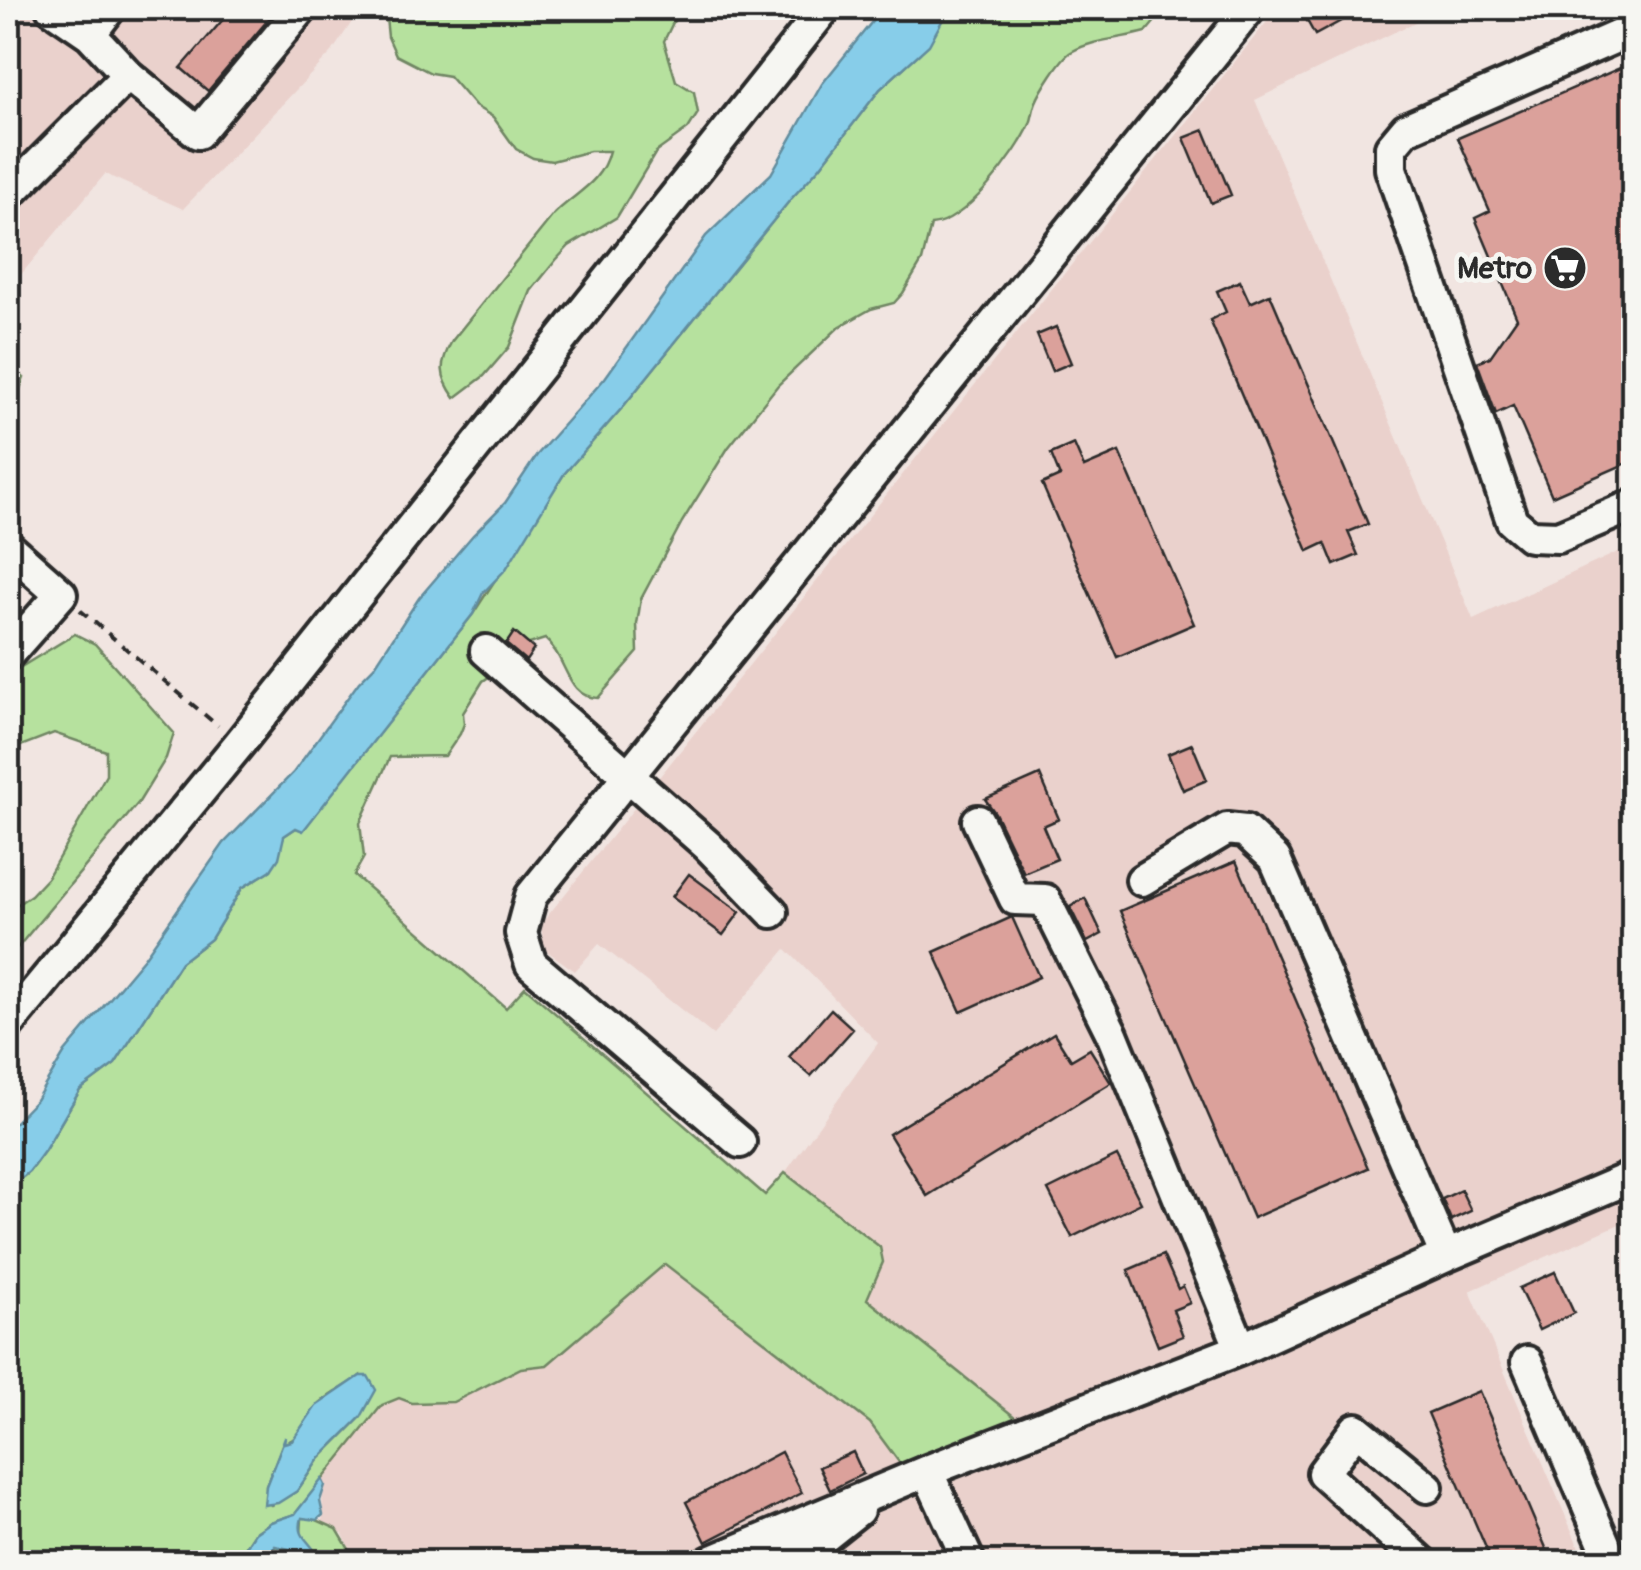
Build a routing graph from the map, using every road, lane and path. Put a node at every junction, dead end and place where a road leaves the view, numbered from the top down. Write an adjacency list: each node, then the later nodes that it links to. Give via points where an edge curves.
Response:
1 (52, 8): 8 (street)
2 (110, 8): 8 (street)
3 (302, 8): 10 (street, via 198,133)
4 (824, 8): 17 (street)
5 (1250, 8): 18 (street)
6 (1634, 9): 9 (street, via 1616,17)
7 (1634, 30): 9 (street)
8 (90, 34): 10 (street)
9 (1579, 54): 12 (street, via 1406,129 1391,147 1391,169 1512,521 1530,536 1558,537)
10 (128, 75): 11 (street)
11 (8, 196)
12 (1634, 505)
13 (8, 546): 14 (street)
14 (60, 594): 16 (street); 17 (path)
15 (486, 651): 18 (street)
16 (8, 654)
17 (239, 744): 22 (street)
18 (627, 777): 21 (street); 23 (street, via 530,896 520,933 531,964)
19 (978, 822): 26 (street, via 1015,899 1045,900 1112,1034)
20 (1142, 880): 25 (street, via 1226,829 1245,830 1276,859)
21 (772, 912)
22 (8, 1025)
23 (740, 1142)
24 (1634, 1176): 25 (street)
25 (1446, 1256): 26 (street)
26 (1241, 1349): 28 (street)
27 (1526, 1362): 35 (street)
28 (926, 1471): 30 (street); 33 (street)
29 (1427, 1487): 34 (street, via 1356,1429 1324,1473)
30 (869, 1495): 31 (street); 32 (street, via 854,1516)
31 (710, 1562)
32 (787, 1562)
33 (969, 1562)
34 (1422, 1562)
35 (1612, 1562)

